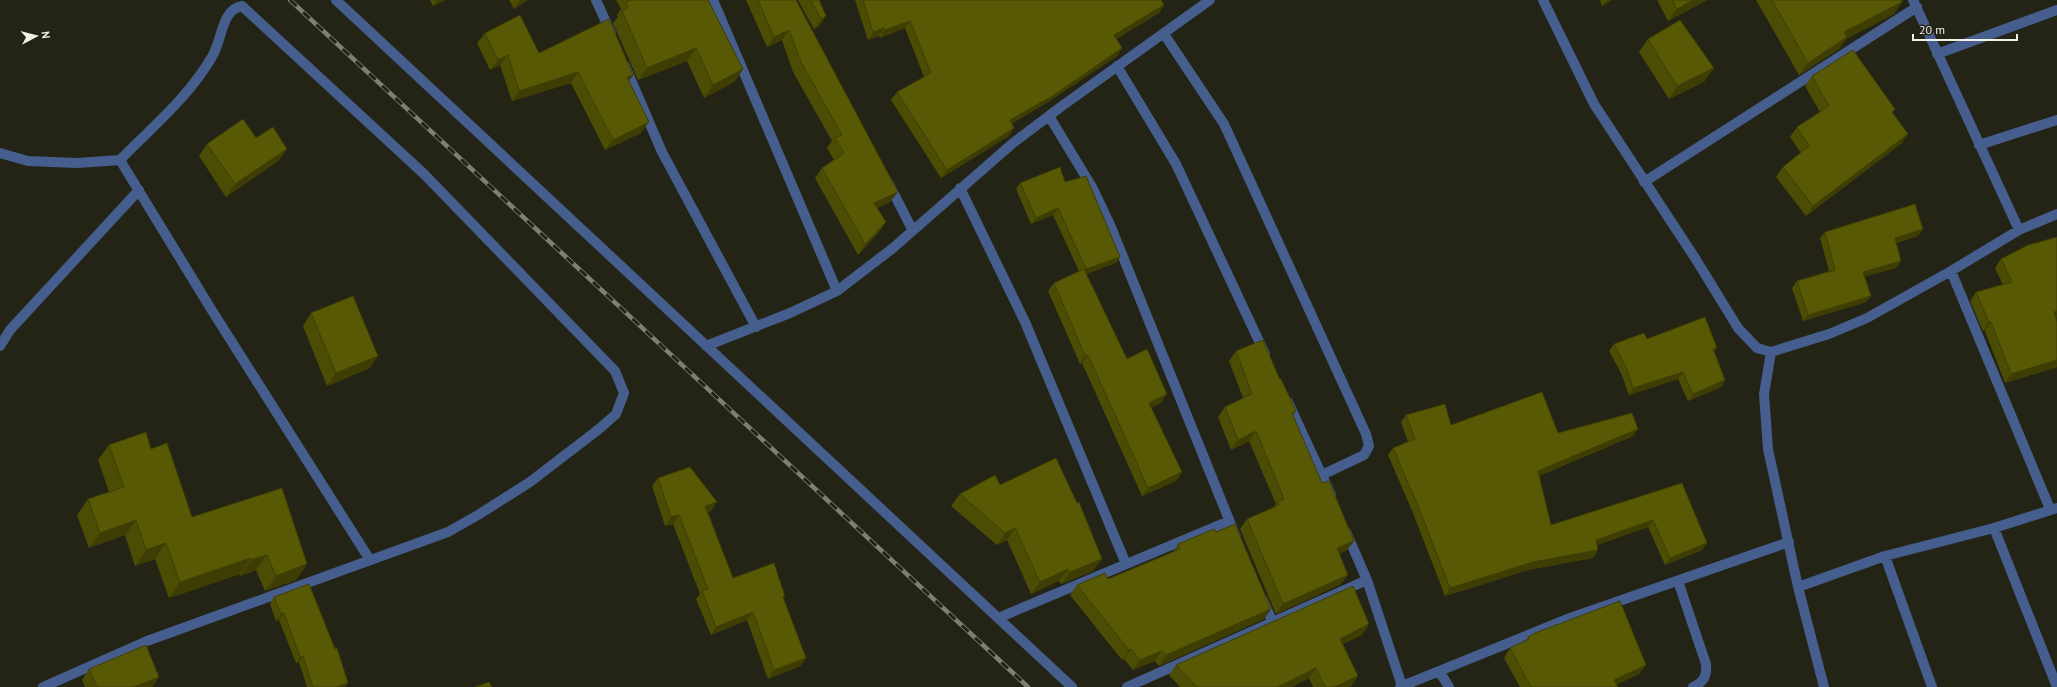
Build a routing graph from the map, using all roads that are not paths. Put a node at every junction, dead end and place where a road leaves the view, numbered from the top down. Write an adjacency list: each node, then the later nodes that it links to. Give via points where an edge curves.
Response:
1 (336, 0): 29 (street)
2 (596, 0): 9 (street)
3 (713, 0): 26 (street)
4 (1210, 0): 8 (street)
5 (1543, 0): 19 (street, via 1594,104)
6 (1915, 4): 10 (street); 19 (street)
7 (2057, 10): 10 (street)
8 (1164, 34): 12 (street); 33 (street, via 1224,124 1366,434 1369,446 1364,455)
9 (616, 45)
10 (1937, 54): 15 (street)
11 (623, 60): 27 (street, via 662,152)
12 (1117, 66): 13 (street); 31 (street, via 1176,164)
13 (1049, 116): 20 (street); 36 (street, via 1092,187 1111,227)
14 (2057, 120): 15 (street)
15 (1979, 145): 24 (street)
16 (0, 153): 17 (street, via 28,161 76,163)
17 (120, 160): 21 (street); 42 (street, via 195,84 214,54 230,13 235,7 242,6 424,174 615,371 624,393 616,414 599,429 530,482 478,515 448,532)
18 (883, 174): 23 (street)
19 (1644, 182): 30 (street, via 1738,328 1757,348)
20 (960, 188): 23 (street); 43 (street, via 1025,322)
21 (139, 190): 28 (street, via 10,330); 42 (street)
22 (2057, 214): 24 (street)
23 (912, 229): 26 (street, via 893,248)
24 (2019, 230): 25 (street)
25 (1951, 271): 30 (street, via 1867,318 1829,334); 35 (street)
26 (837, 290): 27 (street)
27 (756, 327): 29 (street)
28 (0, 346)
29 (706, 346): 48 (street)
30 (1771, 352): 39 (street, via 1764,394 1768,448)
31 (1268, 361)
32 (1282, 389): 33 (street)
33 (1322, 475): 34 (street)
34 (1334, 503)
35 (2054, 508): 38 (street)
36 (1229, 521): 40 (street); 43 (street)
37 (1343, 524): 44 (street)
38 (1994, 528): 41 (street); 59 (street)
39 (1789, 542): 45 (street); 46 (street)
40 (1242, 550)
41 (1885, 556): 46 (street); 58 (street)
42 (370, 560): 51 (street, via 147,641)
43 (1126, 564): 48 (street)
44 (1367, 580): 49 (street); 54 (street)
45 (1678, 581): 50 (street, via 1570,618); 56 (street, via 1706,664 1707,674 1701,683)
46 (1798, 587): 57 (street)
47 (1260, 593): 49 (street)
48 (998, 618): 52 (street)
49 (1272, 621): 53 (street)
50 (1439, 671): 54 (street); 55 (street)
51 (43, 687)
52 (1072, 687)
53 (1127, 687)
54 (1401, 687)
55 (1449, 687)
56 (1693, 687)
57 (1824, 687)
58 (1932, 687)
59 (2057, 687)

